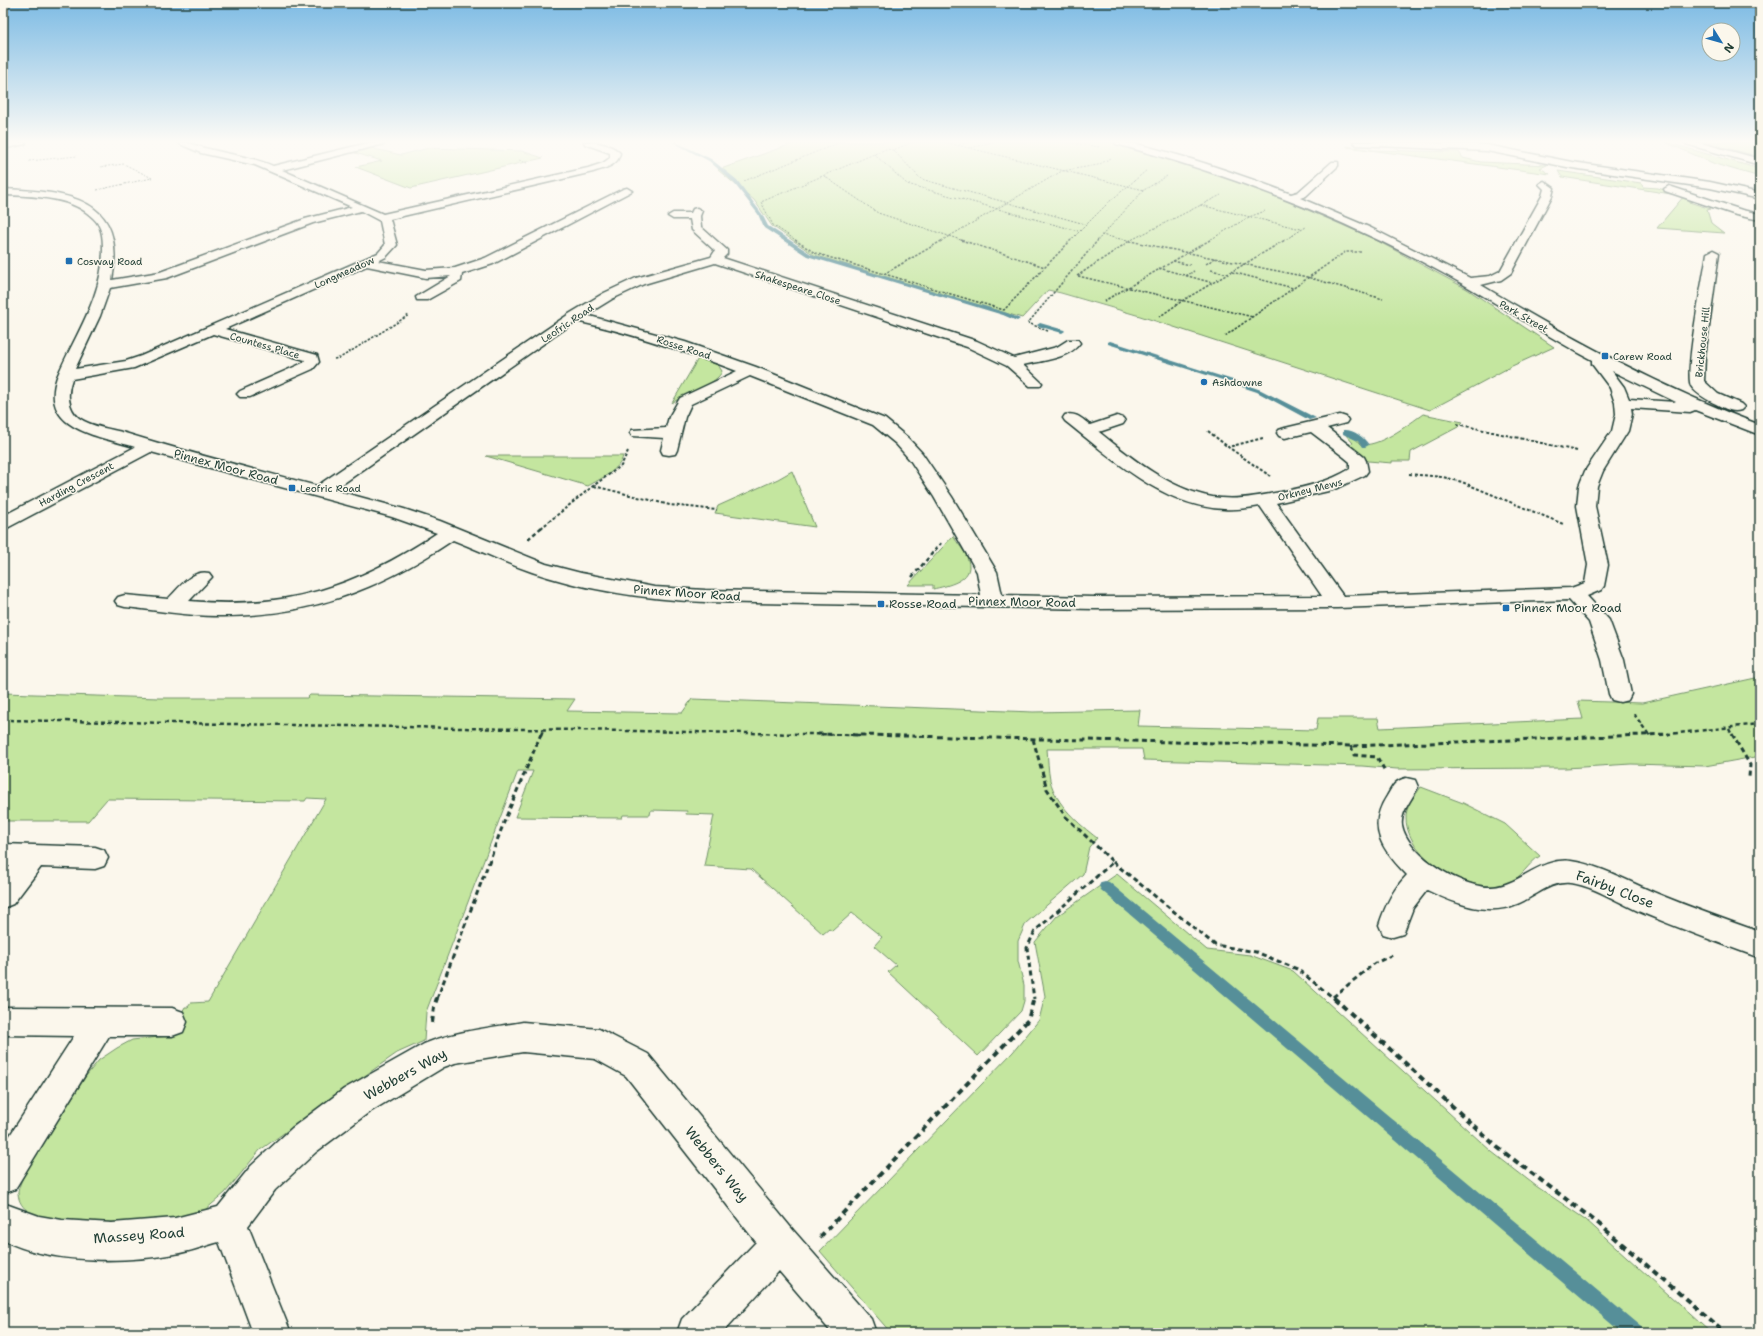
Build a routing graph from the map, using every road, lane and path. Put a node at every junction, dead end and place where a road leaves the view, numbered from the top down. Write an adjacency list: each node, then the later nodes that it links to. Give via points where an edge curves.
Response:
1 (76, 204): 54 (street, Pinnex Moor Road, via 95,214 105,225 108,245)
2 (352, 204): 16 (street)
3 (438, 204): 20 (street)
4 (602, 204): 44 (street, via 489,262)
5 (762, 204): 46 (path, via 773,225 815,254)
6 (865, 204): 28 (path, via 878,213)
7 (980, 204): 18 (path)
8 (1005, 204): 18 (path)
9 (1012, 204): 23 (path)
10 (1106, 204): 23 (path)
11 (1130, 204): 27 (path)
12 (1307, 204): 17 (street, Park Street)
13 (1542, 204): 52 (street, via 1505,273 1491,279)
14 (1715, 204): 22 (street)
15 (1199, 205): 21 (path); 29 (path)
16 (360, 208): 20 (street); 54 (street, via 309,221 163,275)
17 (1315, 208): 21 (path, via 1287,212 1264,211); 52 (street, Park Street, via 1421,257)
18 (997, 209): 26 (path); 28 (path)
19 (673, 216): 34 (street, via 696,213 696,228 720,250 721,254)
20 (382, 217): 36 (street, Longmeadow, via 391,245 382,255)
21 (1249, 217): 25 (path); 30 (path)
22 (1760, 217)
23 (1085, 224): 26 (path)
24 (1308, 225): 25 (path)
25 (1301, 229): 38 (path)
26 (1078, 231): 40 (path)
27 (1101, 235): 29 (path); 64 (path, via 1070,275)
28 (949, 236): 40 (path); 46 (path)
29 (1129, 241): 30 (path); 55 (path, via 1077,276)
30 (1186, 252): 33 (path); 35 (path)
31 (1365, 252): 50 (path, via 1345,252)
32 (1713, 253): 79 (street, Brickhouse Hill, via 1697,381 1706,392 1722,401)
33 (1215, 258): 37 (path); 38 (path)
34 (715, 259): 51 (street, Leofric Road); 62 (street, Shakespeare Close)
35 (1173, 261): 39 (path); 41 (path)
36 (365, 262): 44 (street, via 426,274); 67 (street, Longmeadow)
37 (1206, 264)
38 (1244, 264): 45 (path); 50 (path)
39 (1190, 265)
40 (1045, 267): 46 (path, via 1004,310)
41 (1158, 268): 49 (path); 55 (path)
42 (1211, 270): 48 (path)
43 (1194, 271): 49 (path)
44 (456, 272): 57 (street, via 457,278)
45 (1232, 272): 48 (path); 56 (path)
46 (883, 274)
47 (626, 275): 51 (street)
48 (1228, 275): 53 (path)
49 (1186, 276): 53 (path)
50 (1307, 277): 56 (path); 58 (path)
51 (640, 281): 63 (street, Leofric Road, via 608,296)
52 (1468, 282): 70 (street, Park Street)
53 (1213, 283): 60 (path)
54 (105, 285): 74 (street, Pinnex Moor Road)
55 (1126, 287): 59 (path); 60 (path)
56 (1294, 288): 66 (path)
57 (422, 297): 71 (path, via 428,304 340,358)
58 (1383, 299)
59 (1104, 301)
60 (1182, 301): 65 (path); 66 (path)
61 (902, 305): 62 (street)
62 (882, 315): 72 (street, Shakespeare Close, via 972,344)
63 (574, 317): 73 (street, Rosse Road, via 672,343); 97 (street, Leofric Road)
64 (1032, 317)
65 (1159, 317)
66 (1253, 317): 68 (path)
67 (212, 330): 71 (street, Countess Place, via 312,358); 74 (street, Longmeadow, via 129,365)
68 (1224, 336)
69 (1073, 343): 72 (street, via 1062,350)
70 (1599, 358): 77 (street, via 1599,364 1617,387); 78 (street, Park Street)
71 (312, 362): 76 (street, Countess Place)
72 (1012, 364): 75 (street, Shakespeare Close)
73 (751, 370): 89 (street, via 685,402); 102 (street, Rosse Road, via 857,412 879,422 891,431 916,457)
74 (66, 376): 91 (street, Pinnex Moor Road, via 60,393 65,411 70,418 78,424)
75 (1035, 383)
76 (245, 394)
77 (1623, 403): 78 (street); 94 (street, via 1624,414 1620,431)
78 (1699, 406): 85 (street, Park Street)
79 (1760, 416)
80 (1071, 418): 86 (street, Orkney Mews)
81 (1340, 420): 84 (street)
82 (1117, 422): 86 (street)
83 (1457, 424): 94 (path)
84 (1315, 427): 90 (street); 98 (street, Orkney Mews, via 1350,453 1358,461 1359,471 1350,478 1332,485)
85 (1760, 430)
86 (1088, 431): 99 (street, Orkney Mews, via 1137,470 1183,493 1217,503 1239,504)
87 (1208, 431): 92 (path)
88 (638, 433): 89 (street); 96 (path, via 632,436 627,457 621,466)
89 (673, 433): 93 (street)
90 (1284, 433): 92 (path)
91 (149, 446): 97 (street, Pinnex Moor Road); 101 (street, Harding Crescent)
92 (1228, 447): 98 (path)
93 (669, 450)
94 (1603, 459): 104 (street, via 1594,471 1588,486 1586,506)
95 (1410, 474): 104 (path, via 1443,477 1462,482)
96 (593, 486): 100 (path, via 670,505); 105 (path)
97 (320, 492): 103 (street, Pinnex Moor Road, via 398,513)
98 (1295, 493): 99 (street, Orkney Mews)
99 (1266, 500): 111 (street, Orkney Mews)
100 (717, 510)
101 (3, 523)
102 (963, 530): 108 (path, via 948,534 904,586); 110 (street, Rosse Road, via 987,572)
103 (452, 532): 105 (street, Pinnex Moor Road); 112 (street, via 414,558 325,597 252,610 218,610)
104 (1591, 536): 107 (street, via 1598,565 1594,586)
105 (508, 556): 108 (street, Pinnex Moor Road, via 579,579 654,593)
106 (202, 578): 112 (street)
107 (1574, 594): 111 (street, Pinnex Moor Road); 113 (street, via 1599,620 1613,660)
108 (902, 600): 110 (street, Pinnex Moor Road)
109 (125, 602): 112 (street)
110 (993, 602): 111 (street, Pinnex Moor Road)
111 (1337, 602)
112 (173, 605)
113 (1620, 694)
114 (3, 720): 117 (path)
115 (1760, 724): 116 (path)
116 (1729, 729): 119 (path, via 1650,736); 120 (path, via 1750,765)
117 (543, 730): 118 (path); 135 (path, via 508,811 434,1007)
118 (1033, 739): 119 (path); 125 (path, via 1047,789 1066,817)
119 (1351, 746): 121 (path, via 1354,755 1377,757 1385,771)
120 (1749, 777)
121 (1406, 787): 126 (street, Fairby Close, via 1394,806 1389,824 1395,843)
122 (3, 855): 123 (street)
123 (34, 856): 124 (street); 127 (street)
124 (95, 858)
125 (1113, 862): 131 (path, via 1215,945 1256,952 1297,969); 139 (path, via 1035,931 1027,948 1034,997 1028,1020)
126 (1424, 875): 128 (street, via 1399,904); 129 (street, Fairby Close, via 1469,894 1490,899 1508,896 1548,874 1570,872)
127 (3, 896)
128 (1393, 925)
129 (1760, 945)
130 (1403, 951): 131 (path, via 1375,963)
131 (1333, 997): 143 (path, via 1498,1147 1599,1224)
132 (3, 1021): 133 (street)
133 (101, 1021): 134 (street); 136 (street)
134 (172, 1022)
135 (434, 1055): 138 (street, Webbers Way, via 356,1101 304,1140 263,1178); 139 (street, Webbers Way, via 455,1048 523,1037 598,1044 637,1065)
136 (3, 1177)
137 (3, 1221): 138 (street, Massey Road, via 47,1237 110,1240 175,1236)
138 (229, 1222): 140 (street)
139 (788, 1252): 141 (street); 142 (street, Webbers Way)
140 (272, 1333)
141 (696, 1333)
142 (857, 1333)
143 (1725, 1333)

